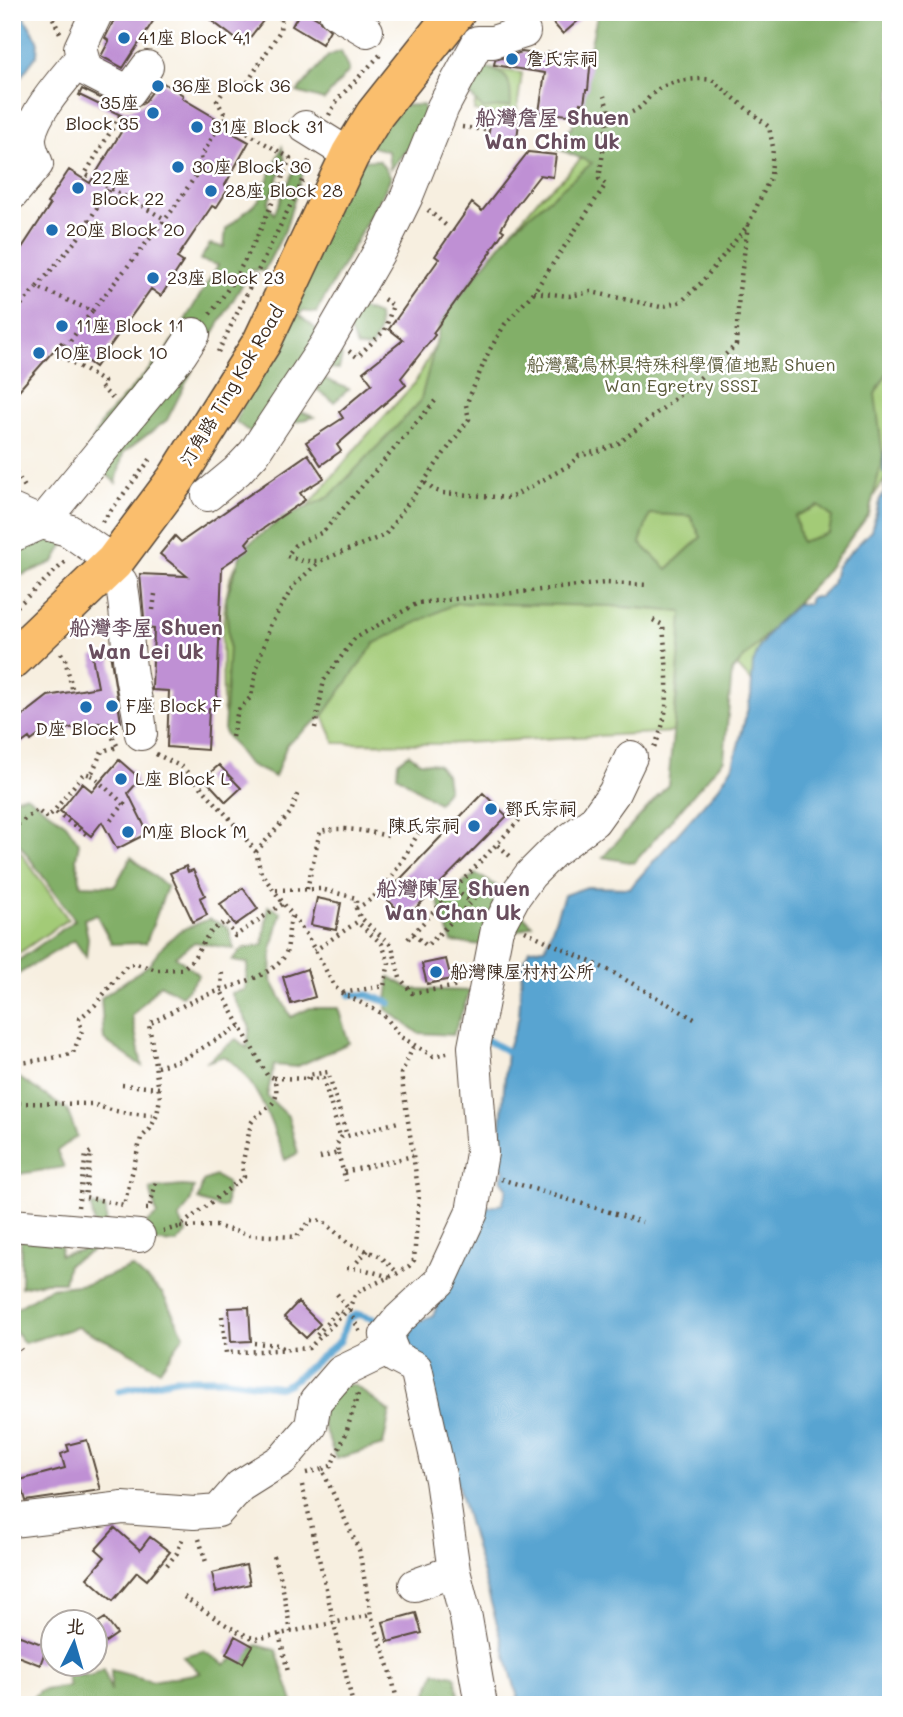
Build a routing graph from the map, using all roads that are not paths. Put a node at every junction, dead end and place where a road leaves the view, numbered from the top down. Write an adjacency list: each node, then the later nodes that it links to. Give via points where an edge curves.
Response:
1 (97, 12): 7 (street, via 80,48)
2 (335, 12): 6 (street)
3 (451, 18): 5 (street, via 457,38); 6 (main road, 汀角路 Ting Kok Road)
4 (524, 32): 5 (street)
5 (478, 42): 9 (street)
6 (379, 57): 9 (street, via 407,87); 11 (main road, 汀角路 Ting Kok Road, via 375,114)
7 (81, 58): 8 (street, via 93,75); 12 (street, via 41,110 30,136 37,164)
8 (138, 79)
9 (443, 107): 14 (street, via 389,233 326,344 254,453)
10 (312, 131): 11 (street)
11 (350, 155): 18 (main road, 汀角路 Ting Kok Road, via 262,342)
12 (12, 194)
13 (200, 343): 16 (street, via 181,355)
14 (208, 495)
15 (12, 510): 16 (street)
16 (42, 523): 17 (street); 18 (street, via 68,530)
17 (12, 536)
18 (118, 572): 19 (main road, 汀角路 Ting Kok Road, via 66,610); 20 (street)
19 (12, 660)
20 (141, 730)
21 (641, 755): 24 (street, via 594,821 530,875 496,929 474,1047 482,1153 472,1212 440,1282)
22 (12, 1225): 23 (street)
23 (138, 1236)
24 (388, 1338): 25 (street, via 341,1372 315,1402 312,1426 283,1459 240,1486 218,1511 123,1508); 26 (street, via 395,1357 416,1368 441,1480)
25 (12, 1521)
26 (454, 1571): 27 (street); 28 (street)
27 (415, 1584)
28 (481, 1705)

